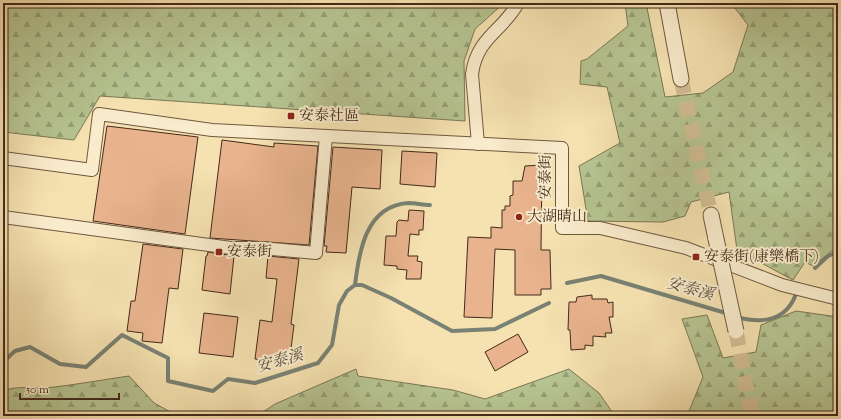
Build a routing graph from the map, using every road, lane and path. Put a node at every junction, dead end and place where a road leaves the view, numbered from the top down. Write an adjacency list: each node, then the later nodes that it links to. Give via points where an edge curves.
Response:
1 (518, 3): 5 (street, via 481,46 473,65)
2 (668, 3): 3 (street)
3 (680, 79)
4 (326, 136): 5 (street, 安泰街); 6 (street, 安泰街, via 212,130 100,114 92,170); 8 (street, via 316,253 231,248)
5 (478, 144): 9 (street, 安泰街, via 562,148 562,228 600,228 686,248 782,285)
6 (3, 158)
7 (710, 215): 10 (street, bridge)
8 (3, 217)
9 (838, 299)
10 (736, 331)

